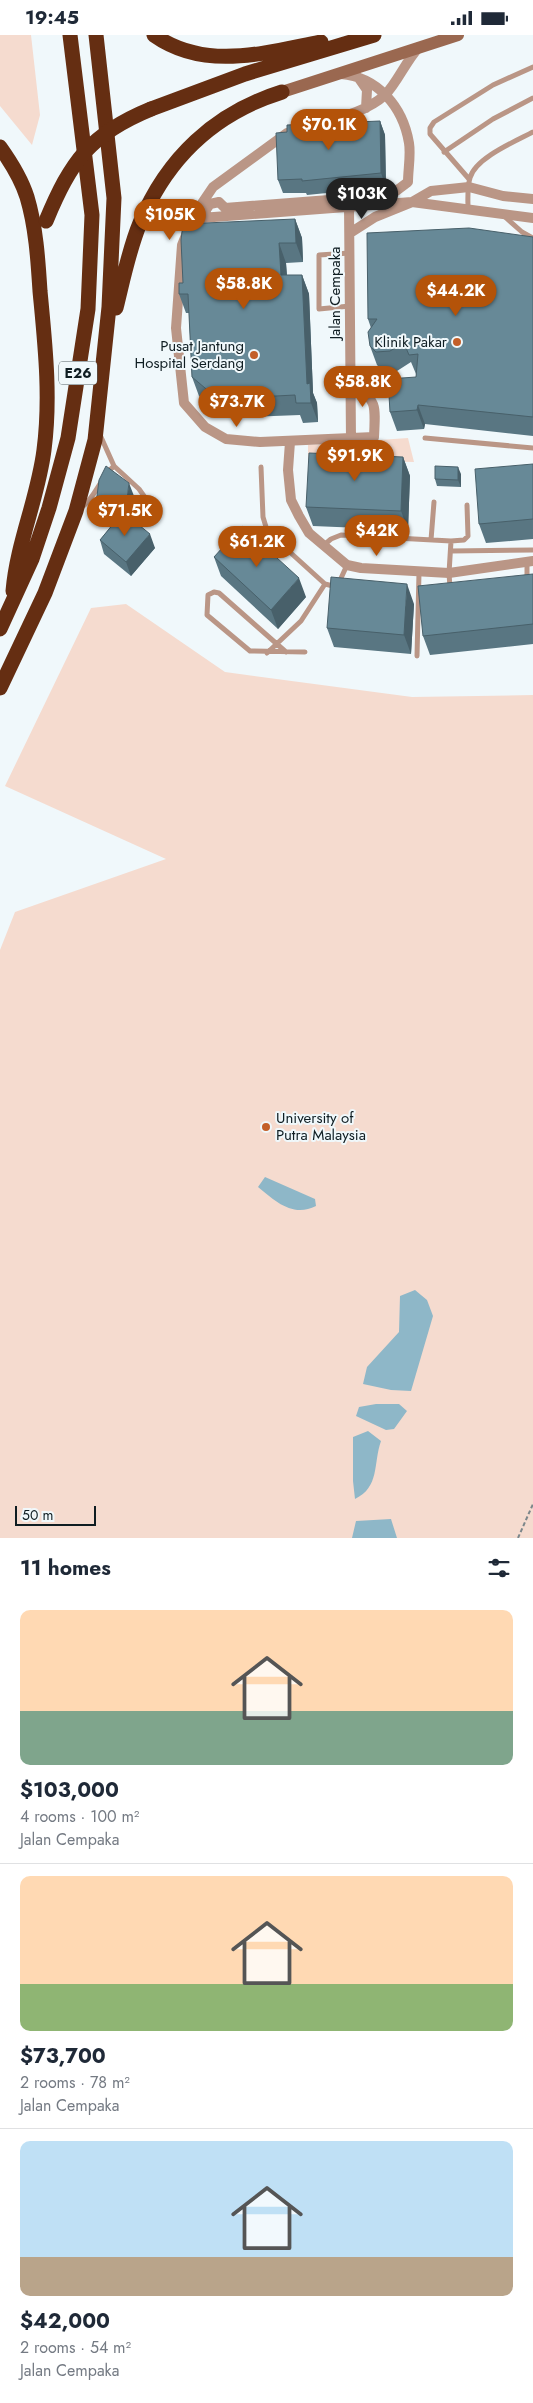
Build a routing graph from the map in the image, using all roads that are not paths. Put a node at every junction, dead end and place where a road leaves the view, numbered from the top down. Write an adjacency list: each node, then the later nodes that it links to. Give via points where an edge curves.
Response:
1 (70, 35): 62 (highway, E26, via 92,215 88,309 68,438 32,559)
2 (96, 35): 32 (highway, E26, via 114,198)
3 (154, 35): 4 (highway, via 165,43 192,53 235,58)
4 (361, 35)
5 (374, 35): 29 (highway, bridge, via 245,74 123,121 97,138 75,161 57,195)
6 (458, 35): 7 (main road)
7 (420, 47): 9 (main road); 12 (street)
8 (533, 67): 17 (lane, via 493,85 434,123 430,134)
9 (334, 73): 10 (street); 11 (main road)
10 (358, 76): 12 (street); 14 (street, via 367,90)
11 (282, 92): 32 (highway, via 262,98 225,117 189,145 159,184 139,224)
12 (386, 94): 14 (street); 24 (street, via 401,117 409,144 408,182 396,191 380,196 225,208 219,203 210,204 205,211)
13 (533, 98): 17 (lane, via 493,119)
14 (366, 108): 25 (street, via 285,133 213,187)
15 (533, 132): 18 (lane, via 480,162 472,171)
16 (0, 147): 29 (highway, via 27,196)
17 (444, 152): 18 (lane)
18 (469, 183): 19 (street, Jalan Cempaka, via 503,196); 20 (street, Jalan Cempaka, via 431,191); 22 (lane)
19 (533, 199)
20 (412, 202): 21 (street, Jalan Cempaka); 22 (street, Jalan Cempaka); 27 (street, Jalan Cempaka, via 375,217)
21 (350, 206): 24 (street); 27 (street, Jalan Cempaka)
22 (468, 209): 23 (street, Jalan Cempaka)
23 (502, 214): 26 (street, Jalan Cempaka); 28 (lane, via 522,233)
24 (208, 217): 25 (street)
25 (193, 218): 37 (street, via 182,245 176,328 184,403 205,427 226,439)
26 (533, 218)
27 (350, 233): 30 (street, Jalan Cempaka)
28 (533, 238)
29 (36, 249): 62 (highway, via 48,404 44,451 16,563)
30 (350, 253): 31 (street, Jalan Cempaka); 31 (lane, via 319,255 319,309)
31 (350, 306): 33 (street, Jalan Cempaka)
32 (105, 345): 34 (highway, E26)
33 (349, 378): 36 (street, Jalan Cempaka); 36 (street, via 369,394 375,405 374,437)
34 (97, 418): 39 (lane, via 102,441); 44 (highway, E26, via 95,440)
35 (425, 438): 38 (lane)
36 (351, 439): 37 (street)
37 (290, 442): 47 (street, via 291,500 309,533)
38 (533, 448)
39 (114, 466): 43 (lane, via 139,489); 44 (lane, via 92,497)
40 (261, 467): 56 (lane, via 266,527)
41 (434, 502): 45 (lane)
42 (467, 505): 46 (lane, via 468,536 464,540)
43 (154, 510)
44 (76, 511): 69 (highway, E26, via 45,593)
45 (431, 540): 46 (lane); 47 (lane, via 341,535)
46 (451, 541): 49 (lane)
47 (324, 546): 51 (street)
48 (533, 550): 49 (lane)
49 (450, 551): 53 (lane)
50 (530, 562): 53 (street); 54 (lane)
51 (347, 565): 52 (street); 57 (lane)
52 (419, 573): 53 (street); 61 (lane)
53 (449, 573): 59 (lane, via 448,585)
54 (530, 581): 55 (lane)
55 (518, 583)
56 (325, 584): 57 (lane); 64 (lane, via 301,621)
57 (337, 587): 58 (lane)
58 (343, 589)
59 (454, 590)
60 (410, 593): 61 (lane)
61 (418, 594): 68 (lane)
62 (12, 603): 63 (highway, E26)
63 (0, 629)
64 (276, 645): 66 (lane); 66 (lane, via 219,593 210,593 206,610 211,619 244,648); 67 (lane)
65 (305, 652): 67 (lane)
66 (267, 653): 67 (lane)
67 (286, 653)
68 (417, 656)
69 (0, 688)

